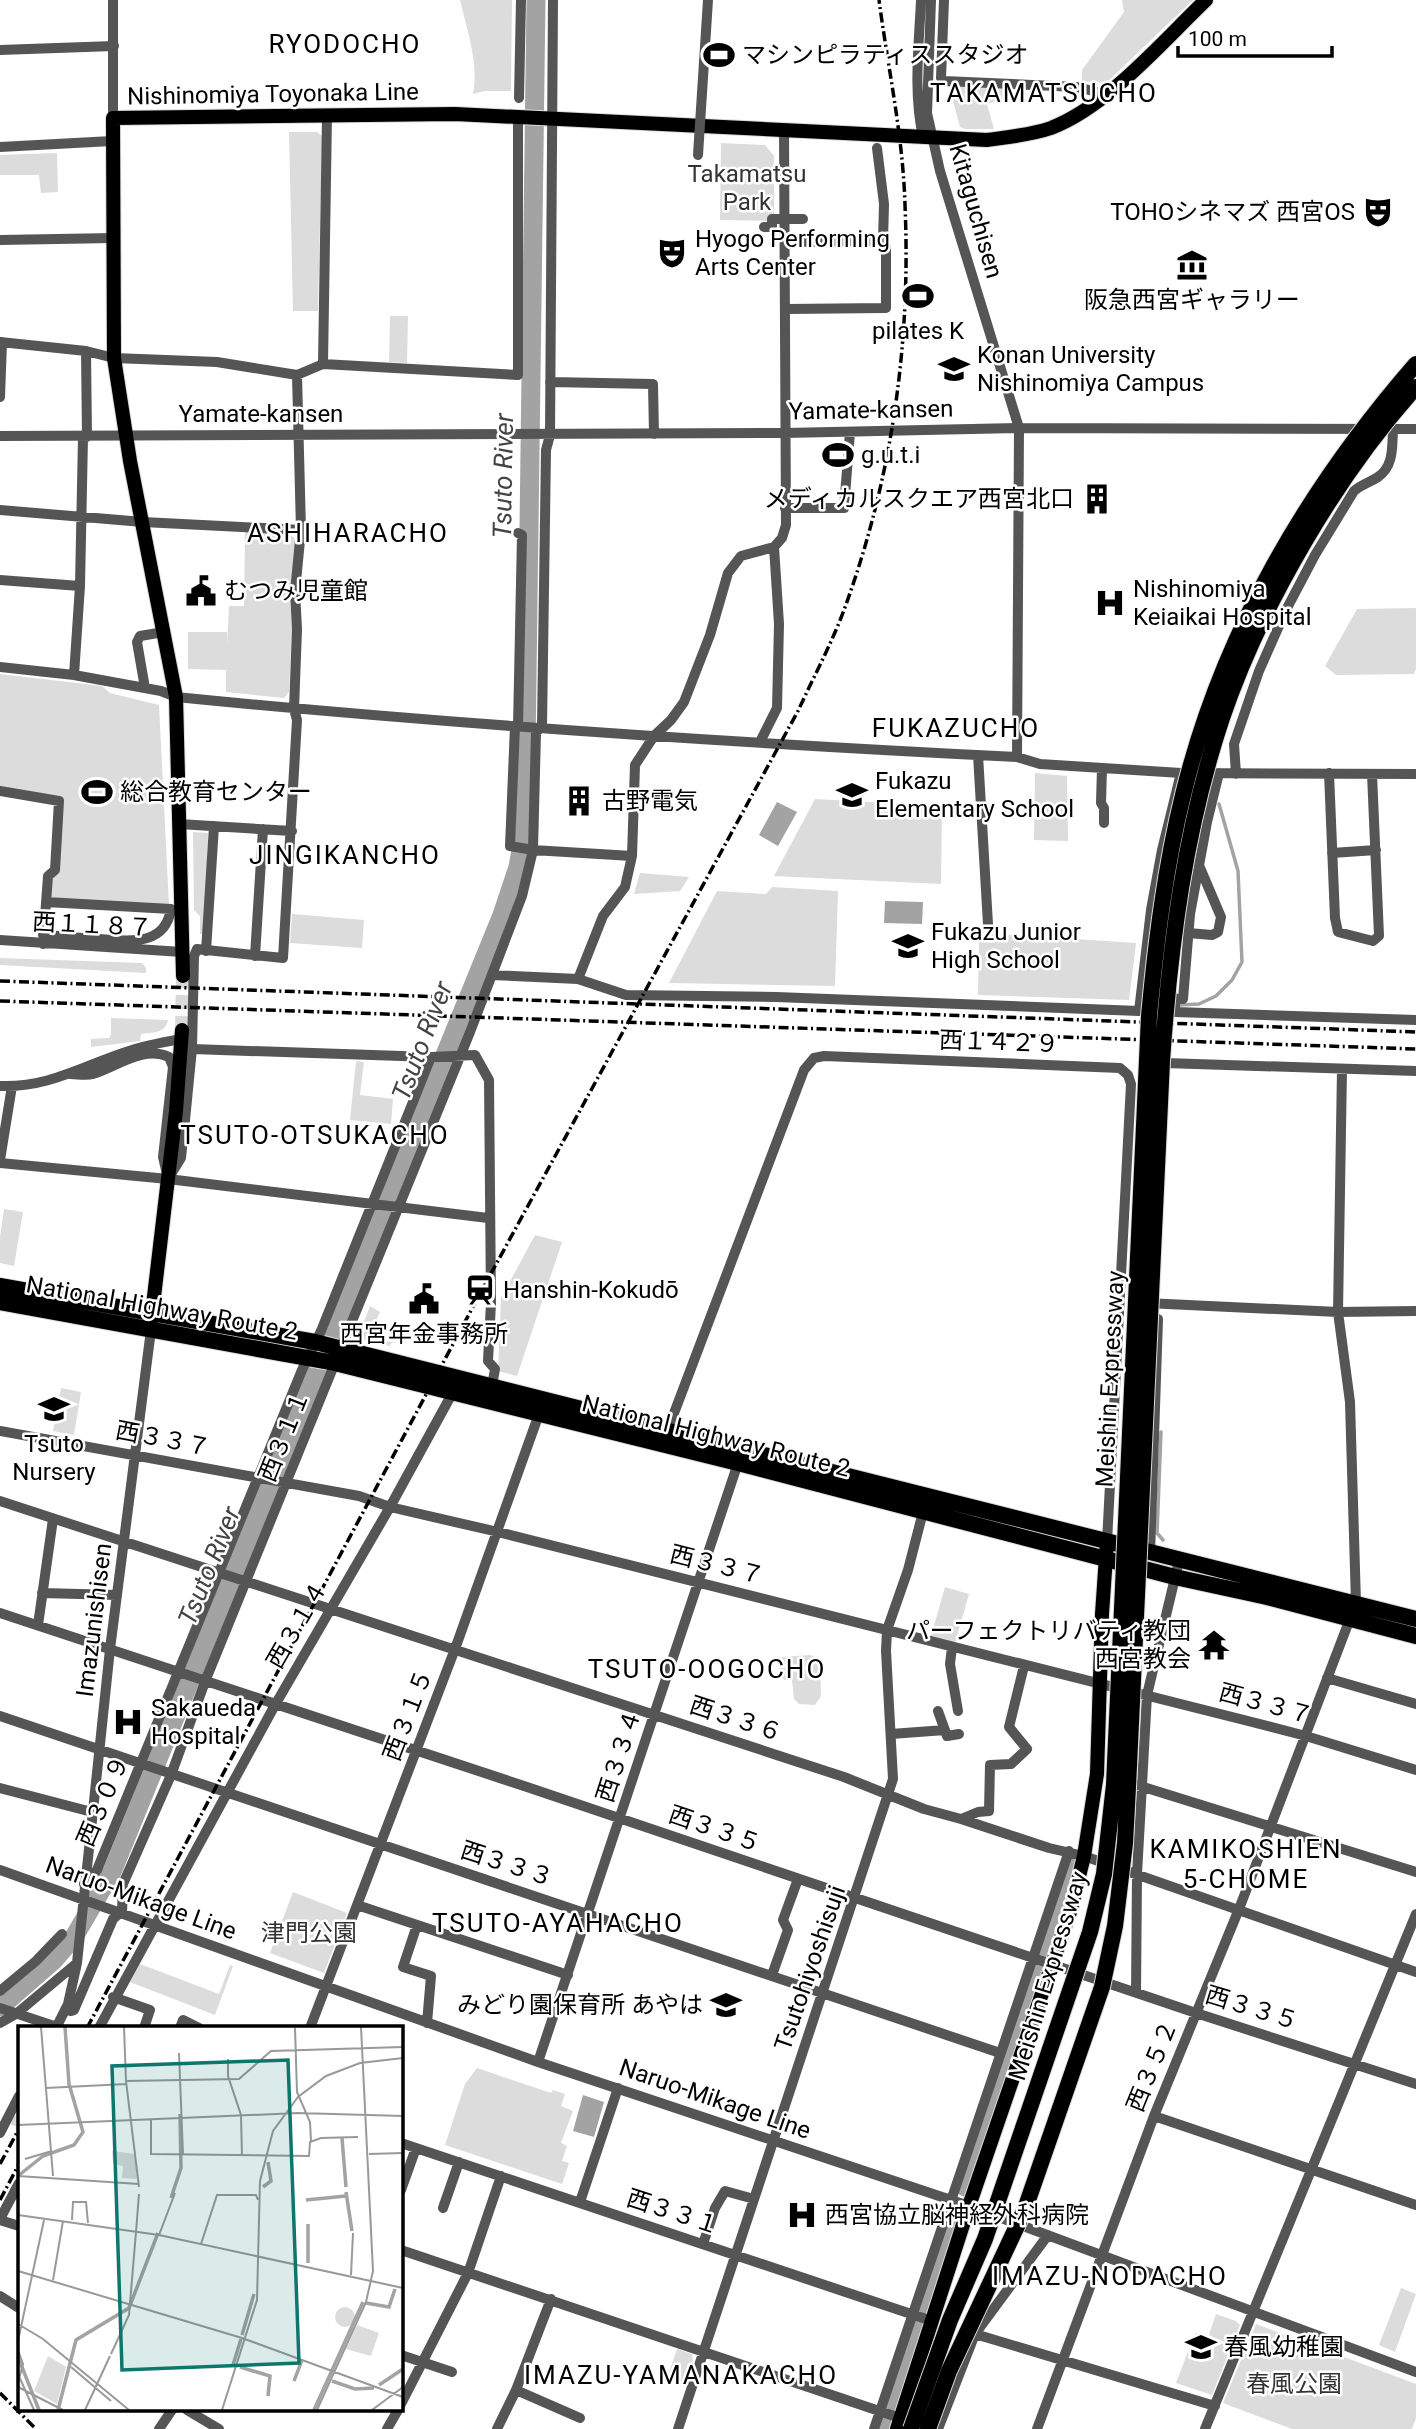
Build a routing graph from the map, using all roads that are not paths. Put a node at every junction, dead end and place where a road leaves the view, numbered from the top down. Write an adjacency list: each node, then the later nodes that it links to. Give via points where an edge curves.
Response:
1 (113, 0): 9 (street)
2 (520, 0): 12 (street)
3 (553, 0): 16 (street, 西３１１)
4 (708, 0): 22 (street, bridge)
5 (921, 0): 18 (street, via 918,113)
6 (931, 0): 18 (street, Kitaguchisen)
7 (944, 0): 11 (street, via 941,78 945,81 1077,88)
8 (1206, 0): 11 (main road, Nishinomiya Toyonaka Line)
9 (114, 46): 10 (street); 15 (street)
10 (0, 50)
11 (1105, 94): 18 (main road, Nishinomiya Toyonaka Line, via 1051,128 987,140)
12 (519, 98)
13 (327, 116): 14 (main road, Nishinomiya Toyonaka Line); 15 (main road, Nishinomiya Toyonaka Line); 34 (street)
14 (521, 117): 16 (main road, Nishinomiya Toyonaka Line); 34 (street, via 518,375)
15 (113, 118): 19 (main road, Nishinomiya Toyonaka Line)
16 (550, 118): 17 (main road, Nishinomiya Toyonaka Line); 36 (street, 西３１１)
17 (784, 130): 18 (main road, Nishinomiya Toyonaka Line); 27 (street)
18 (929, 137): 39 (street, Kitaguchisen)
19 (112, 141): 20 (street); 25 (main road, Nishinomiya Toyonaka Line)
20 (0, 147)
21 (877, 148): 28 (street)
22 (698, 155)
23 (803, 219): 24 (street, bridge, via 772,219 772,227)
24 (764, 227)
25 (114, 238): 26 (street); 32 (main road, Nishinomiya Toyonaka Line)
26 (0, 240)
27 (785, 242): 28 (street); 29 (street)
28 (883, 242): 29 (street, via 886,308)
29 (786, 309): 43 (street)
30 (1, 342): 31 (street); 38 (street)
31 (86, 351): 32 (street); 48 (street)
32 (114, 358): 35 (street, via 217,362); 49 (main road, Nishinomiya Toyonaka Line)
33 (1416, 364): 279 (highway, Meishin Expressway, bridge, via 1342,456 1275,563 1225,666 1184,793 1163,900 1149,1016 1114,1785 1104,1874 1090,1932 985,2239 950,2320)
34 (323, 365): 35 (street)
35 (297, 374): 45 (street)
36 (550, 382): 44 (street, via 653,384); 46 (street, 西３１１)
37 (1416, 387): 286 (highway, Meishin Expressway, bridge, via 1332,497 1290,569 1223,717 1198,806 1167,985 1127,1801 1115,1926 1102,1987 1025,2209 949,2371)
38 (0, 397)
39 (1019, 428): 41 (street, Yamate-kansen); 42 (street, Yamate-kansen); 70 (street, Kitaguchisen)
40 (1416, 429): 41 (street, Yamate-kansen)
41 (1393, 430): 74 (street, via 1387,469 1354,491 1281,622 1234,744)
42 (850, 432): 43 (street, Yamate-kansen); 50 (street, via 844,508)
43 (785, 433): 44 (street, Yamate-kansen); 50 (street)
44 (653, 434): 46 (street, Yamate-kansen)
45 (299, 435): 46 (street, Yamate-kansen); 49 (street, Yamate-kansen); 54 (street)
46 (544, 435): 66 (street, 西３１１)
47 (0, 436): 48 (street, Yamate-kansen)
48 (85, 437): 49 (street, Yamate-kansen); 52 (street)
49 (126, 437): 53 (main road, Nishinomiya Toyonaka Line)
50 (785, 508): 56 (street, via 786,525)
51 (0, 510): 52 (street)
52 (82, 517): 53 (street); 58 (street)
53 (143, 522): 54 (street); 59 (main road, Nishinomiya Toyonaka Line)
54 (301, 530): 64 (street, via 295,592)
55 (518, 533): 65 (street, via 522,535)
56 (774, 547): 67 (street, via 741,556 729,573 684,702); 68 (street, via 779,624 777,708)
57 (0, 580): 58 (street)
58 (80, 586): 61 (street)
59 (164, 632): 62 (street, via 140,636 137,642); 63 (main road, Nishinomiya Toyonaka Line)
60 (0, 667): 61 (street)
61 (74, 675): 62 (street)
62 (145, 688): 63 (street)
63 (176, 697): 64 (street); 80 (main road, Nishinomiya Toyonaka Line)
64 (294, 709): 65 (street); 83 (street, via 298,720)
65 (518, 726): 66 (street); 84 (street, via 510,846)
66 (538, 727): 67 (street); 84 (street, 西３１１)
67 (654, 736): 68 (street); 87 (street, via 635,765)
68 (760, 742): 69 (street)
69 (978, 755): 70 (street); 90 (street)
70 (1017, 757): 71 (street, via 1040,764)
71 (1102, 768): 72 (street); 79 (street)
72 (1181, 773): 73 (street); 100 (street, via 1153,898)
73 (1219, 773): 74 (street); 88 (street)
74 (1236, 774): 75 (street)
75 (1329, 774): 76 (street); 86 (street)
76 (1373, 774): 77 (street); 85 (street)
77 (1416, 774)
78 (0, 791): 89 (street, via 59,801 55,870 48,876)
79 (1104, 823)
80 (179, 824): 81 (street); 95 (main road, Nishinomiya Toyonaka Line)
81 (214, 826): 82 (street); 94 (street)
82 (263, 829): 83 (street); 96 (street)
83 (292, 831): 96 (street, via 283,958)
84 (533, 850): 87 (street); 97 (street, 西３１１, via 522,896)
85 (1376, 850): 86 (street); 86 (street, via 1380,936 1373,941 1338,932)
86 (1332, 853)
87 (632, 856): 99 (street, via 625,887 603,916)
88 (1198, 863): 91 (street); 91 (street, via 1221,926 1212,935)
89 (46, 902): 93 (street); 93 (street, via 171,909 166,926 142,940)
90 (988, 924)
91 (1188, 933): 101 (street)
92 (0, 940): 93 (street, 西１１８７)
93 (43, 940): 95 (street, 西１１８７)
94 (202, 950): 96 (street); 103 (street, via 194,956)
95 (182, 952): 98 (main road, Nishinomiya Toyonaka Line)
96 (255, 956)
97 (492, 975): 99 (street); 104 (street, 西３１１)
98 (183, 976)
99 (578, 979): 100 (street, via 626,995 1139,1011)
100 (1142, 997): 101 (street)
101 (1179, 998): 102 (street, via 1175,1012)
102 (1416, 1020)
103 (185, 1039): 105 (street); 108 (street, via 133,1049); 111 (main road)
104 (456, 1055): 105 (street); 113 (street, 西３１１); 114 (street, via 475,1055 489,1080)
105 (433, 1056): 112 (street, 西３０９)
106 (1342, 1069): 107 (street); 118 (street, via 1165,1062); 120 (street)
107 (1416, 1071)
108 (70, 1074): 109 (street, via 33,1085); 111 (street, via 90,1075 146,1054 164,1054 171,1059 163,1157)
109 (6, 1086): 110 (street)
110 (0, 1161): 111 (street)
111 (169, 1180): 112 (street); 121 (main road)
112 (372, 1206): 113 (street); 122 (street, 西３０９)
113 (394, 1208): 114 (street); 123 (street, 西３１１)
114 (488, 1218): 124 (street)
115 (0, 1286): 121 (highway, National Highway Route 2)
116 (0, 1302): 121 (highway, National Highway Route 2)
117 (1120, 1303): 118 (street); 128 (street, 西１４２９, via 1131,1084 1120,1068 819,1057 804,1070); 139 (street, 西１４２９)
118 (1158, 1303): 120 (street); 140 (street)
119 (1416, 1311): 120 (street)
120 (1338, 1312): 147 (street, via 1350,1402)
121 (151, 1322): 122 (highway, National Highway Route 2); 129 (street, Imazunishisen)
122 (314, 1350): 123 (highway, National Highway Route 2); 131 (street, 西３０９)
123 (335, 1355): 124 (highway, National Highway Route 2); 125 (highway, National Highway Route 2); 132 (street, 西３１１)
124 (492, 1386): 128 (highway, National Highway Route 2)
125 (453, 1392): 126 (highway, National Highway Route 2); 134 (street, 西３１４)
126 (539, 1414): 128 (highway, National Highway Route 2); 137 (street, 西３１５)
127 (0, 1431): 129 (street, 西３３７)
128 (665, 1438): 130 (highway, National Highway Route 2); 139 (highway, National Highway Route 2)
129 (135, 1454): 131 (street, 西３３７); 138 (street, Imazunishisen)
130 (738, 1463): 135 (highway, National Highway Route 2); 144 (street, 西３３４)
131 (261, 1479): 132 (street, 西３３７); 142 (street, 西３０９)
132 (284, 1483): 134 (street, 西３３７, via 359,1496); 143 (street, 西３１１)
133 (0, 1501): 136 (street, 西３３６)
134 (390, 1507): 137 (street, 西３３７); 148 (street, 西３１４)
135 (923, 1513): 139 (highway, National Highway Route 2); 153 (street, Tsutohiyoshisuji)
136 (53, 1519): 138 (street, 西３３６); 145 (street)
137 (498, 1532): 144 (street, 西３３７); 157 (street, 西３１５)
138 (125, 1543): 142 (street, 西３３６); 146 (street, Imazunishisen)
139 (1107, 1550): 140 (highway, National Highway Route 2); 141 (highway, National Highway Route 2); 162 (main road)
140 (1150, 1554): 141 (highway, National Highway Route 2)
141 (1177, 1569): 147 (highway, National Highway Route 2); 150 (highway, National Highway Route 2); 163 (street)
142 (220, 1572): 143 (street, 西３３６); 159 (street, 西３０９)
143 (248, 1581): 148 (street, 西３３６); 161 (street, 西３１１)
144 (699, 1583): 153 (street, 西３３７); 168 (street, 西３３４)
145 (42, 1593): 146 (street); 152 (street)
146 (117, 1595): 156 (street, Imazunishisen)
147 (1356, 1603): 150 (street, 西３５２); 151 (highway, National Highway Route 2)
148 (331, 1608): 157 (street, 西３３６); 164 (street, 西３１４)
149 (0, 1612): 152 (street, 西３３５)
150 (1349, 1619): 154 (highway, National Highway Route 2); 160 (street, 西３５２)
151 (1416, 1619)
152 (38, 1625): 156 (street, 西３３５)
153 (887, 1630): 155 (street, 西３３７); 171 (street, Tsutohiyoshisuji)
154 (1416, 1636)
155 (952, 1647): 158 (street, 西３３７); 165 (street, via 950,1664)
156 (110, 1649): 159 (street, 西３３５); 174 (street, Imazunishisen)
157 (455, 1649): 168 (street, 西３３６); 175 (street, 西３１５)
158 (1024, 1666): 162 (street, 西３３７); 185 (street, via 1009,1727 1027,1749 1011,1764 989,1765 989,1811)
159 (179, 1672): 161 (street, 西３３５); 176 (street, 西３０９)
160 (1327, 1678): 166 (street); 173 (street, 西３５２)
161 (206, 1679): 164 (street, 西３３５); 179 (street, 西３１１)
162 (1101, 1685): 163 (street, 西３３７); 178 (main road)
163 (1147, 1695): 173 (street, 西３３７); 180 (street)
164 (275, 1704): 175 (street, 西３３５); 182 (street, 西３１４)
165 (960, 1704)
166 (1416, 1704)
167 (938, 1711): 170 (street)
168 (655, 1714): 183 (street, 西３３６); 186 (street, 西３３４)
169 (0, 1716): 174 (street, 西３３３)
170 (945, 1730): 171 (street); 172 (street, via 947,1736)
171 (891, 1734): 183 (street, Tsutohiyoshisuji)
172 (959, 1734)
173 (1306, 1736): 177 (street, 西３３７); 187 (street, 西３５２)
174 (100, 1751): 176 (street, 西３３３); 184 (street, Imazunishisen)
175 (416, 1751): 186 (street, 西３３５); 188 (street, 西３１５)
176 (144, 1765): 179 (street, 西３３３); 195 (street, 西３０９, via 97,1870)
177 (1416, 1770)
178 (1097, 1774): 180 (street); 190 (main road)
179 (171, 1775): 182 (street, 西３３３); 200 (street, 西３１１, via 123,1884)
180 (1141, 1786): 187 (street); 193 (street)
181 (0, 1788): 184 (street)
182 (226, 1792): 188 (street, 西３３３); 204 (street, 西３１４)
183 (889, 1794): 185 (street, 西３３６); 196 (street, Tsutohiyoshisuji)
184 (92, 1812): 195 (street, Imazunishisen)
185 (961, 1818): 189 (street, 西３３６)
186 (621, 1819): 194 (street, 西３３５); 201 (street, 西３３４)
187 (1271, 1825): 192 (street); 199 (street, 西３５２)
188 (381, 1845): 198 (street, 西３１５); 201 (street, 西３３３)
189 (1069, 1851): 190 (street, 西３３６); 207 (street)
190 (1084, 1856): 193 (street, 西３３６); 207 (main road, via 1071,1909)
191 (0, 1870): 197 (street, Naruo-Mikage Line)
192 (1416, 1872)
193 (1137, 1874): 199 (street, 西３３６); 215 (street)
194 (798, 1879): 196 (street, 西３３５); 211 (street, via 783,1920 788,1930)
195 (84, 1884): 197 (street, Imazunishisen)
196 (856, 1898): 207 (street, 西３３５); 214 (street, Tsutohiyoshisuji)
197 (85, 1899): 200 (street, Naruo-Mikage Line); 206 (street, Imazunishisen)
198 (358, 1905): 203 (street); 212 (street, 西３１５)
199 (1239, 1909): 208 (street, 西３３６); 219 (street, 西３５２)
200 (121, 1914): 204 (street, Naruo-Mikage Line); 217 (street, via 113,1919 74,2010)
201 (588, 1914): 210 (street, 西３３４); 211 (street, 西３３３)
202 (1416, 1914): 208 (street)
203 (417, 1925): 210 (street); 221 (street, via 403,1967 431,1976)
204 (154, 1926): 212 (street, Naruo-Mikage Line); 216 (street, 西３１４)
205 (62, 1934): 213 (street)
206 (77, 1957): 217 (street); 218 (street)
207 (1041, 1961): 215 (street, 西３３５); 229 (street); 250 (main road)
208 (1395, 1965): 209 (street, 西３３６); 231 (street)
209 (1416, 1972)
210 (568, 1975): 230 (street, 西３３４)
211 (772, 1975): 214 (street, 西３３３)
212 (326, 1987): 221 (street, Naruo-Mikage Line); 228 (street, 西３１５)
213 (0, 1991)
214 (824, 1993): 229 (street, 西３３３); 238 (street, Tsutohiyoshisuji)
215 (1136, 1993): 219 (street, 西３３５)
216 (113, 1997): 224 (street, 西３１４); 225 (street, via 150,2010)
217 (66, 2009): 223 (street)
218 (9, 2011): 220 (street); 222 (street)
219 (1196, 2013): 231 (street, 西３３５); 235 (street, 西３５２)
220 (0, 2023)
221 (427, 2023): 230 (street, Naruo-Mikage Line)
222 (52, 2026)
223 (59, 2026)
224 (100, 2026)
225 (145, 2026)
226 (181, 2026): 227 (street, via 183,2020)
227 (195, 2026)
228 (311, 2026)
229 (1000, 2053): 247 (street)
230 (538, 2062): 233 (street, Naruo-Mikage Line)
231 (1355, 2063): 232 (street, 西３３５); 242 (street)
232 (1416, 2084)
233 (618, 2088): 238 (street, Naruo-Mikage Line); 248 (street)
234 (18, 2098): 236 (street)
235 (1154, 2116): 242 (street); 258 (street, 西３５２)
236 (7, 2118): 237 (street)
237 (0, 2133)
238 (774, 2141): 246 (street, Tsutohiyoshisuji); 247 (street, Naruo-Mikage Line)
239 (402, 2143): 240 (street, 西３３１)
240 (416, 2148): 241 (street, 西３３１); 245 (street)
241 (459, 2162): 243 (street, 西３３１); 251 (street)
242 (1311, 2170): 249 (street); 263 (street)
243 (501, 2176): 248 (street, 西３３１); 259 (street)
244 (18, 2185): 252 (street)
245 (402, 2187)
246 (754, 2199): 255 (street, via 724,2191); 257 (street, Tsutohiyoshisuji)
247 (950, 2200): 250 (street, Naruo-Mikage Line); 264 (street)
248 (580, 2203): 255 (street, 西３３１)
249 (1416, 2205)
250 (969, 2206): 254 (street, Naruo-Mikage Line); 264 (main road)
251 (443, 2208)
252 (0, 2219): 253 (street)
253 (18, 2226)
254 (1048, 2235): 258 (street, Naruo-Mikage Line); 265 (street)
255 (703, 2244): 257 (street, 西３３１)
256 (402, 2250): 259 (street)
257 (735, 2254): 264 (street, 西３３１); 266 (street, Tsutohiyoshisuji)
258 (1102, 2256): 263 (street, Naruo-Mikage Line); 268 (street, 西３５２)
259 (468, 2273): 261 (street); 269 (street)
260 (0, 2296): 262 (street)
261 (551, 2299): 266 (street); 272 (street)
262 (18, 2307)
263 (1253, 2312): 271 (street, Naruo-Mikage Line); 274 (street)
264 (922, 2318): 279 (main road); 279 (street)
265 (975, 2334): 268 (street); 287 (street)
266 (703, 2352): 279 (street); 284 (street, Tsutohiyoshisuji)
267 (402, 2355): 269 (street)
268 (1064, 2360): 274 (street); 288 (street, 西３５２)
269 (423, 2362): 270 (street); 273 (street)
270 (452, 2372)
271 (1416, 2372)
272 (516, 2390): 278 (street); 283 (street)
273 (402, 2402)
274 (1215, 2406): 289 (street)
275 (171, 2412): 280 (street)
276 (190, 2412): 281 (street)
277 (397, 2412): 282 (street)
278 (580, 2418)
279 (895, 2419): 285 (street); 286 (street)
280 (159, 2429)
281 (219, 2429)
282 (387, 2429)
283 (497, 2429)
284 (678, 2429)
285 (874, 2429)
286 (930, 2429)
287 (938, 2429)
288 (1037, 2429)
289 (1205, 2429)

